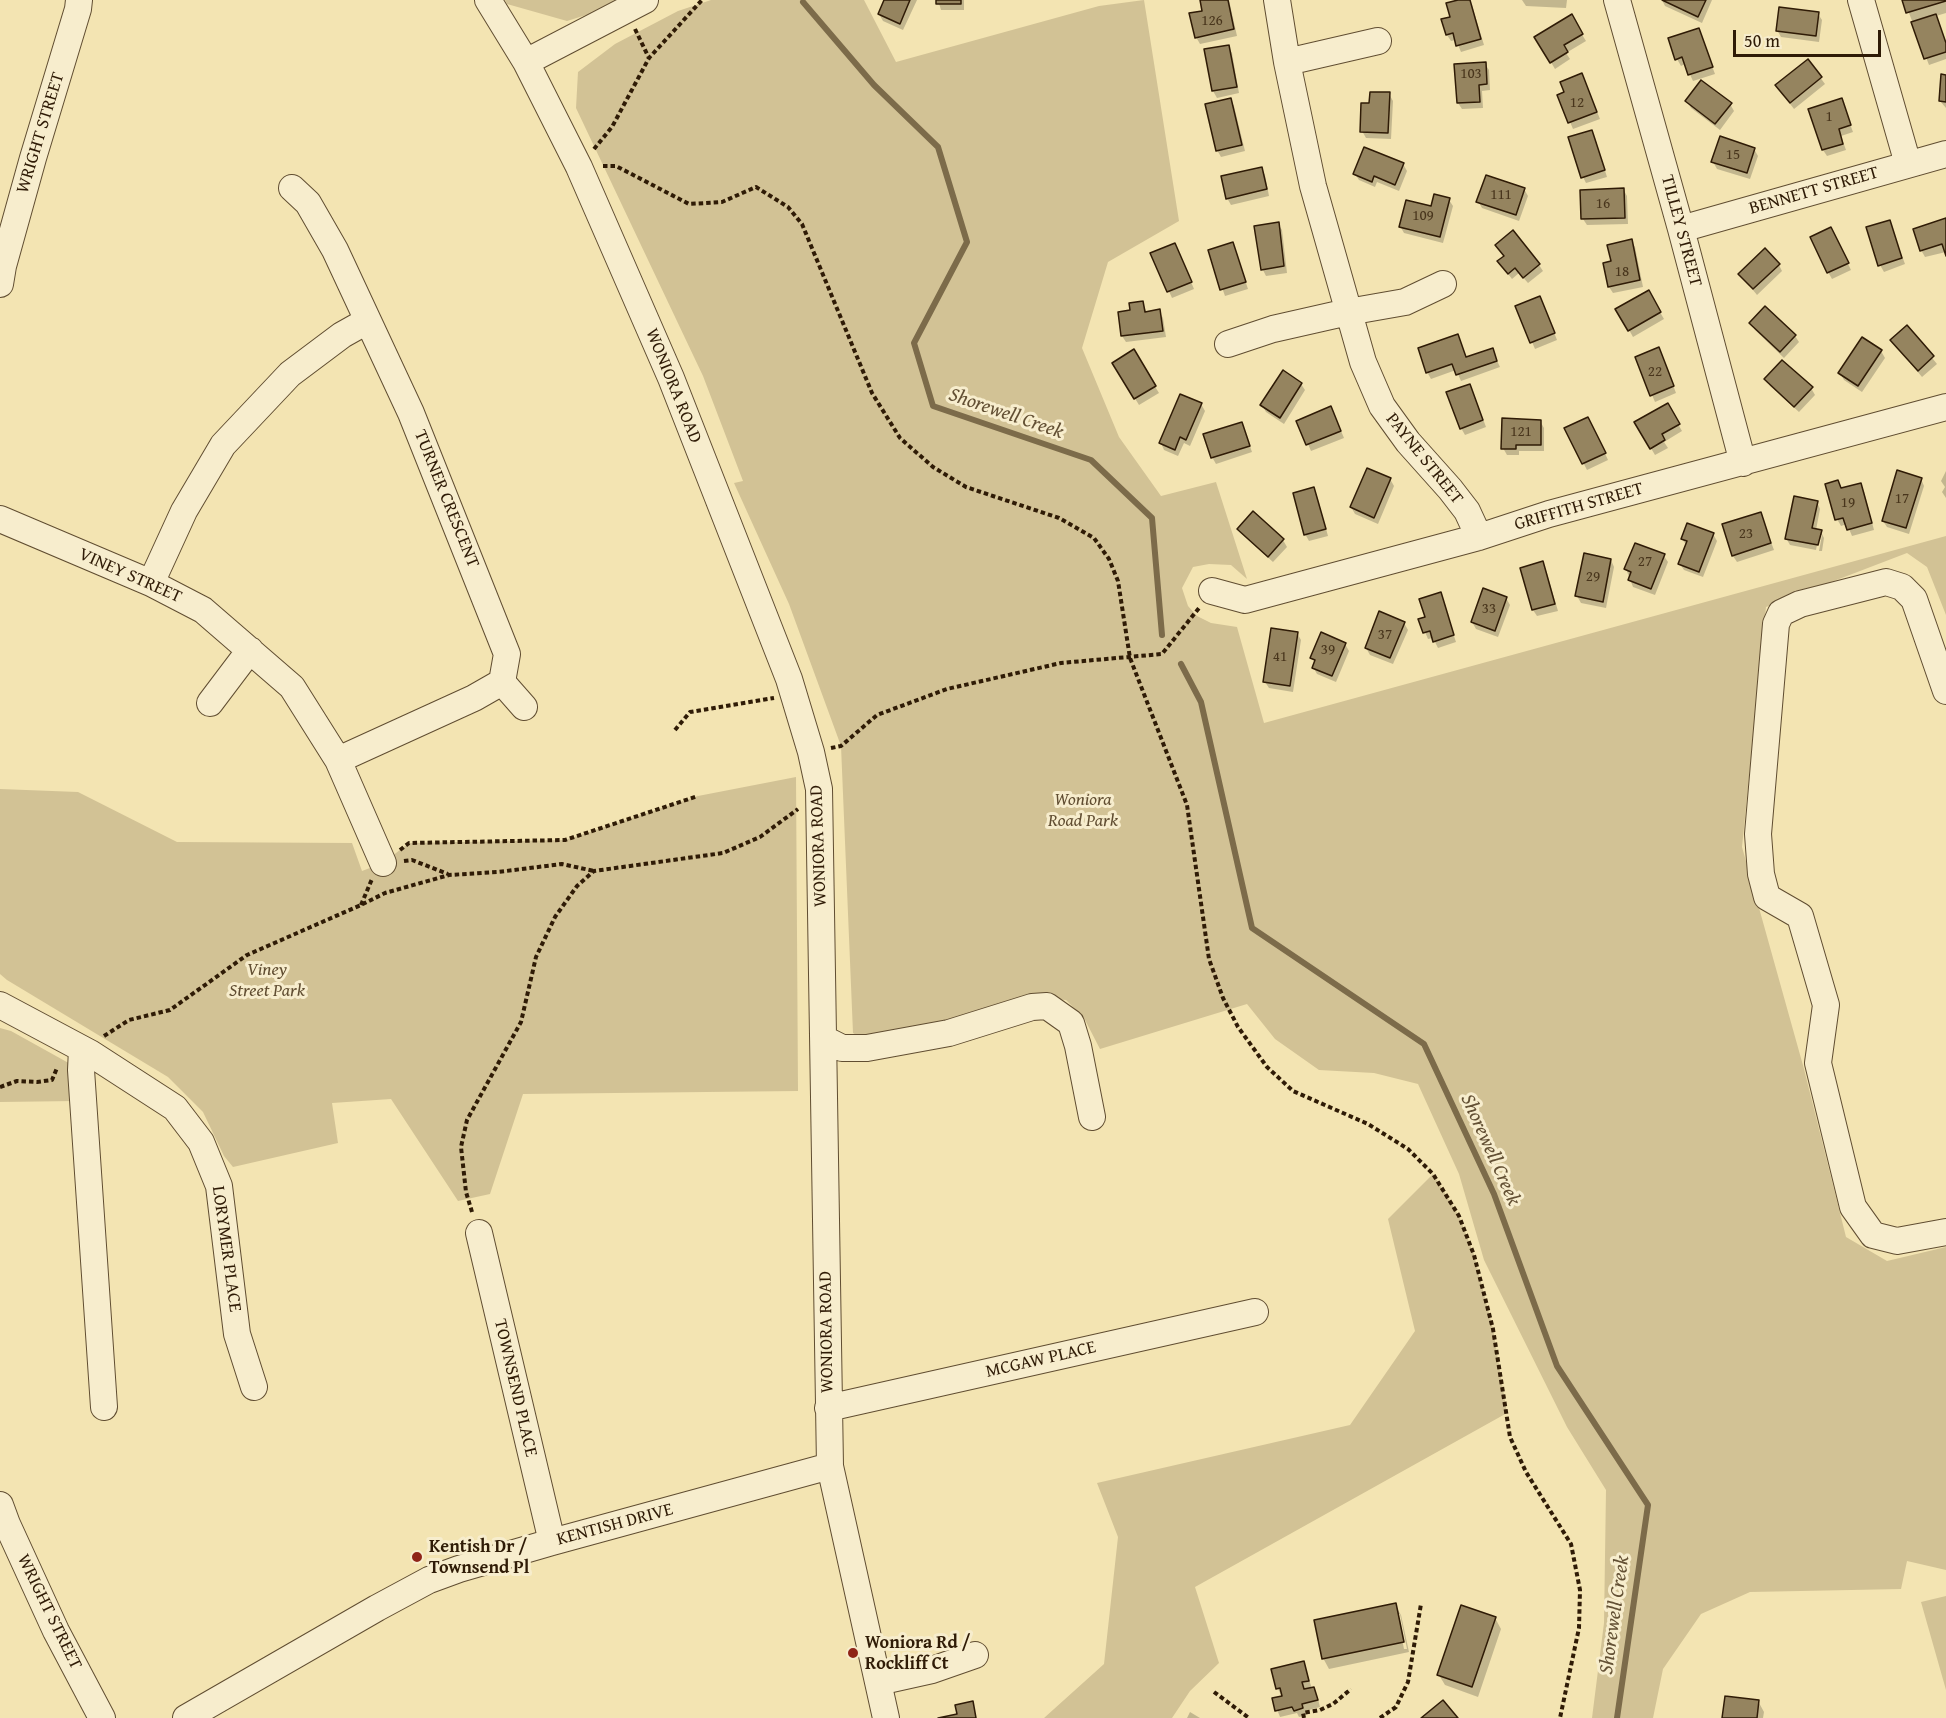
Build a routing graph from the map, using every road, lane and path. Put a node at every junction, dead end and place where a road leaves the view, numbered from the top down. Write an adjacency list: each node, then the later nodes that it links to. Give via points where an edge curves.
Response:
1 (79, 0): 18 (street, WRIGHT STREET)
2 (488, 0): 11 (street, WONIORA ROAD)
3 (645, 0): 11 (street)
4 (702, 0): 10 (path)
5 (1277, 0): 12 (street, PAYNE STREET)
6 (1617, 0): 17 (street, TILLEY STREET)
7 (1861, 0): 14 (street)
8 (635, 28): 10 (path)
9 (1378, 42): 12 (street)
10 (649, 58): 15 (path, via 612,128)
11 (526, 62): 15 (street, WONIORA ROAD)
12 (1287, 62): 20 (street, PAYNE STREET, via 1313,186)
13 (1946, 154): 14 (street, BENNETT STREET)
14 (1908, 164): 17 (street, BENNETT STREET)
15 (579, 167): 30 (path, via 616,166 689,204 722,202 756,187 788,207 802,224 872,393 900,438 933,467 966,487 1059,518 1094,538 1110,559 1118,580); 31 (street, WONIORA ROAD, via 671,378)
16 (292, 188): 21 (street, TURNER CRESCENT, via 308,203 324,231)
17 (1681, 229): 24 (street, TILLEY STREET)
18 (1, 272)
19 (1443, 284): 20 (street, via 1405,302)
20 (1348, 312): 22 (street); 26 (street, PAYNE STREET, via 1382,406 1467,511)
21 (367, 321): 27 (street, via 290,374 223,445 184,511); 32 (street, TURNER CRESCENT, via 411,413 507,654)
22 (1228, 344)
23 (1946, 407): 24 (street, GRIFFITH STREET)
24 (1743, 463): 26 (street, GRIFFITH STREET, via 1549,514)
25 (0, 519): 27 (street, VINEY STREET)
26 (1479, 537): 28 (street, GRIFFITH STREET, via 1245,600)
27 (151, 583): 29 (street, VINEY STREET, via 203,610)
28 (1212, 591): 30 (path, via 1162,654)
29 (250, 650): 34 (street); 38 (street, VINEY STREET, via 292,687)
30 (1130, 658): 37 (path, via 1061,663 947,689 877,715 841,746); 69 (path, via 1187,805 1209,959 1238,1027 1267,1067 1293,1091 1368,1124 1408,1149 1433,1174 1460,1216 1493,1329 1510,1437 1526,1472 1571,1544 1580,1590 1579,1628)
31 (789, 680): 36 (path, via 777,697 690,712); 37 (street, WONIORA ROAD)
32 (502, 682): 35 (street); 38 (street)
33 (1946, 691): 49 (street, via 1914,599 1902,587 1886,582 1800,604 1781,613 1776,624 1758,834 1767,897 1800,916 1826,1005 1818,1063 1852,1207 1873,1235 1897,1241)
34 (210, 703)
35 (524, 707)
36 (675, 730)
37 (811, 752): 39 (street, WONIORA ROAD)
38 (338, 760): 41 (street, VINEY STREET)
39 (819, 789): 42 (path, via 760,837 723,853); 45 (street, WONIORA ROAD)
40 (699, 796): 41 (path, via 565,840 409,843)
41 (383, 863): 43 (path, via 412,860)
42 (594, 871): 43 (path, via 562,864); 50 (path, via 577,886 555,917 536,957 521,1022 467,1120 461,1147 465,1192)
43 (449, 875): 46 (path, via 385,893 248,955 170,1010 129,1020)
44 (0, 1005): 46 (street, LORYMER PLACE)
45 (824, 1039): 48 (street, via 842,1048 867,1048 949,1033 1032,1007 1047,1006 1071,1023); 54 (street, WONIORA ROAD)
46 (81, 1049): 47 (path, via 52,1080 17,1081); 52 (street, LORYMER PLACE, via 175,1108 201,1142 219,1186 237,1334); 53 (street)
47 (0, 1087)
48 (1092, 1117)
49 (1946, 1232)
50 (479, 1233): 57 (street, TOWNSEND PLACE)
51 (1255, 1312): 54 (street, MCGAW PLACE)
52 (254, 1387)
53 (104, 1407)
54 (828, 1408): 55 (street, WONIORA ROAD)
55 (830, 1466): 57 (street, KENTISH DRIVE); 60 (street, WONIORA ROAD)
56 (0, 1505): 63 (street, WRIGHT STREET, via 56,1631)
57 (552, 1542): 64 (street, KENTISH DRIVE, via 429,1580)
58 (1421, 1604): 68 (path, via 1408,1682 1396,1707)
59 (975, 1655): 60 (street)
60 (878, 1682): 65 (street, WONIORA ROAD)
61 (1351, 1689): 67 (path, via 1333,1704 1303,1713)
62 (1214, 1692): 66 (path)
63 (102, 1718)
64 (186, 1718)
65 (886, 1718)
66 (1249, 1718)
67 (1304, 1718)
68 (1380, 1718)
69 (1560, 1718)

